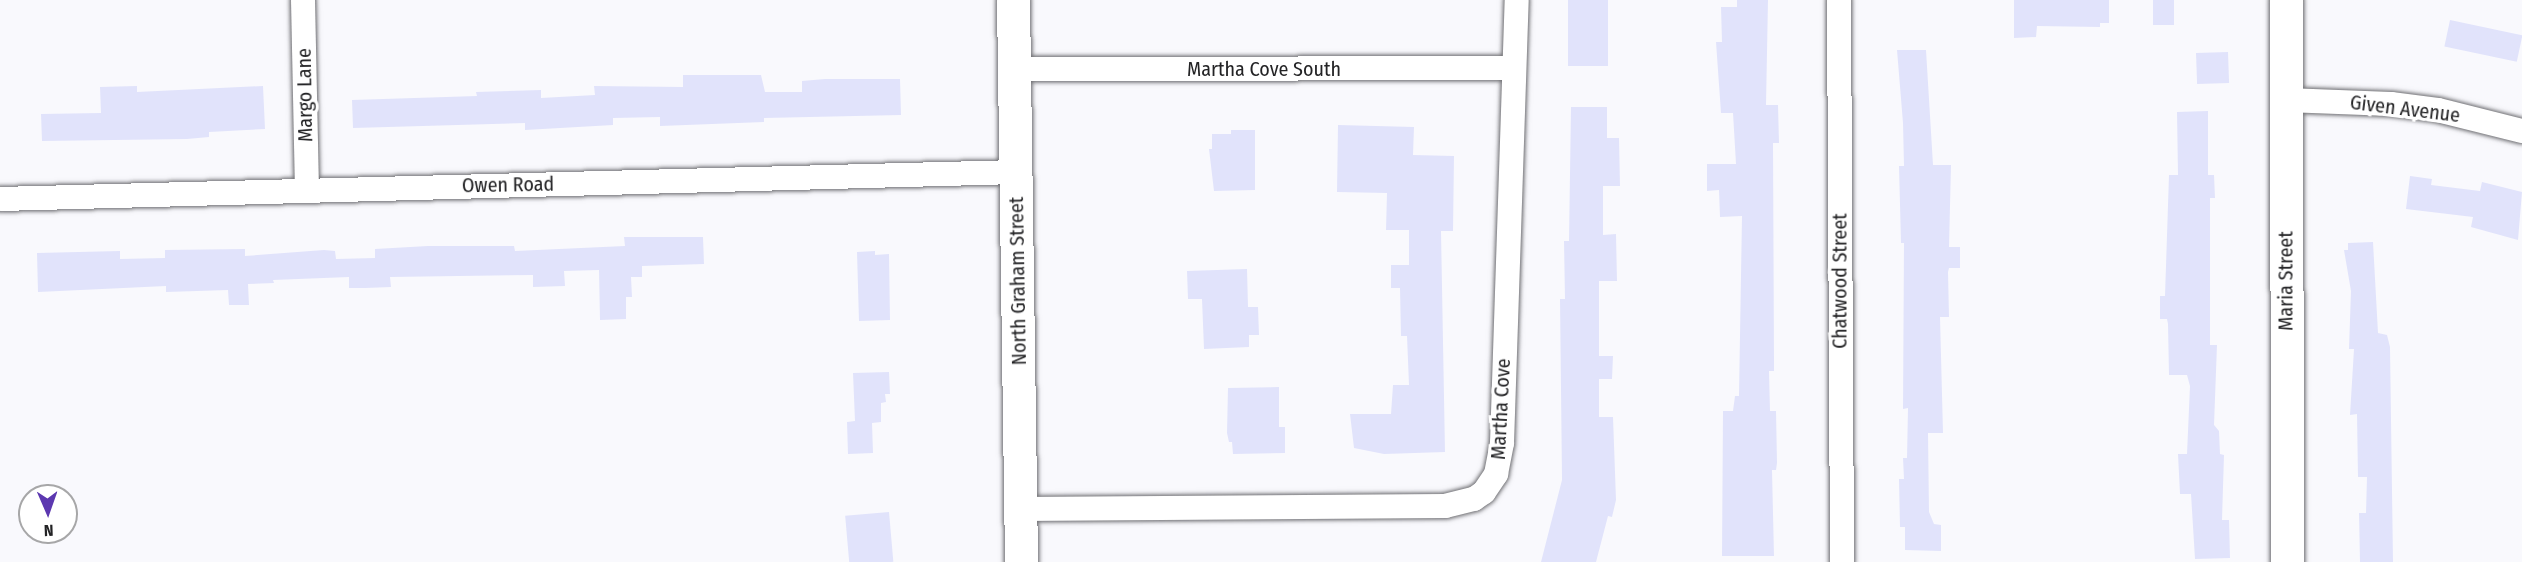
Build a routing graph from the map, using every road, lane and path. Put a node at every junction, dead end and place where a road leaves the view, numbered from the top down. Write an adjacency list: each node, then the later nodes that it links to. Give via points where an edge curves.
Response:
1 (303, 0): 11 (street, Margo Lane)
2 (1013, 0): 7 (main road, North Graham Street)
3 (1517, 0): 6 (street, Martha Cove)
4 (1839, 0): 15 (street, Chatwood Street)
5 (2286, 0): 8 (main road, Maria Street)
6 (1513, 68): 7 (street, Martha Cove South); 13 (street, Martha Cove, via 1502,443 1496,474 1484,492 1474,499 1445,506)
7 (1014, 69): 10 (main road, North Graham Street)
8 (2286, 100): 9 (street, Given Avenue, via 2438,110); 16 (main road, Maria Street)
9 (2522, 131)
10 (1016, 172): 11 (street, Owen Road); 13 (main road, North Graham Street)
11 (307, 190): 12 (street, Owen Road)
12 (0, 199)
13 (1021, 509): 14 (main road, North Graham Street)
14 (1022, 562)
15 (1842, 562)
16 (2287, 562)

